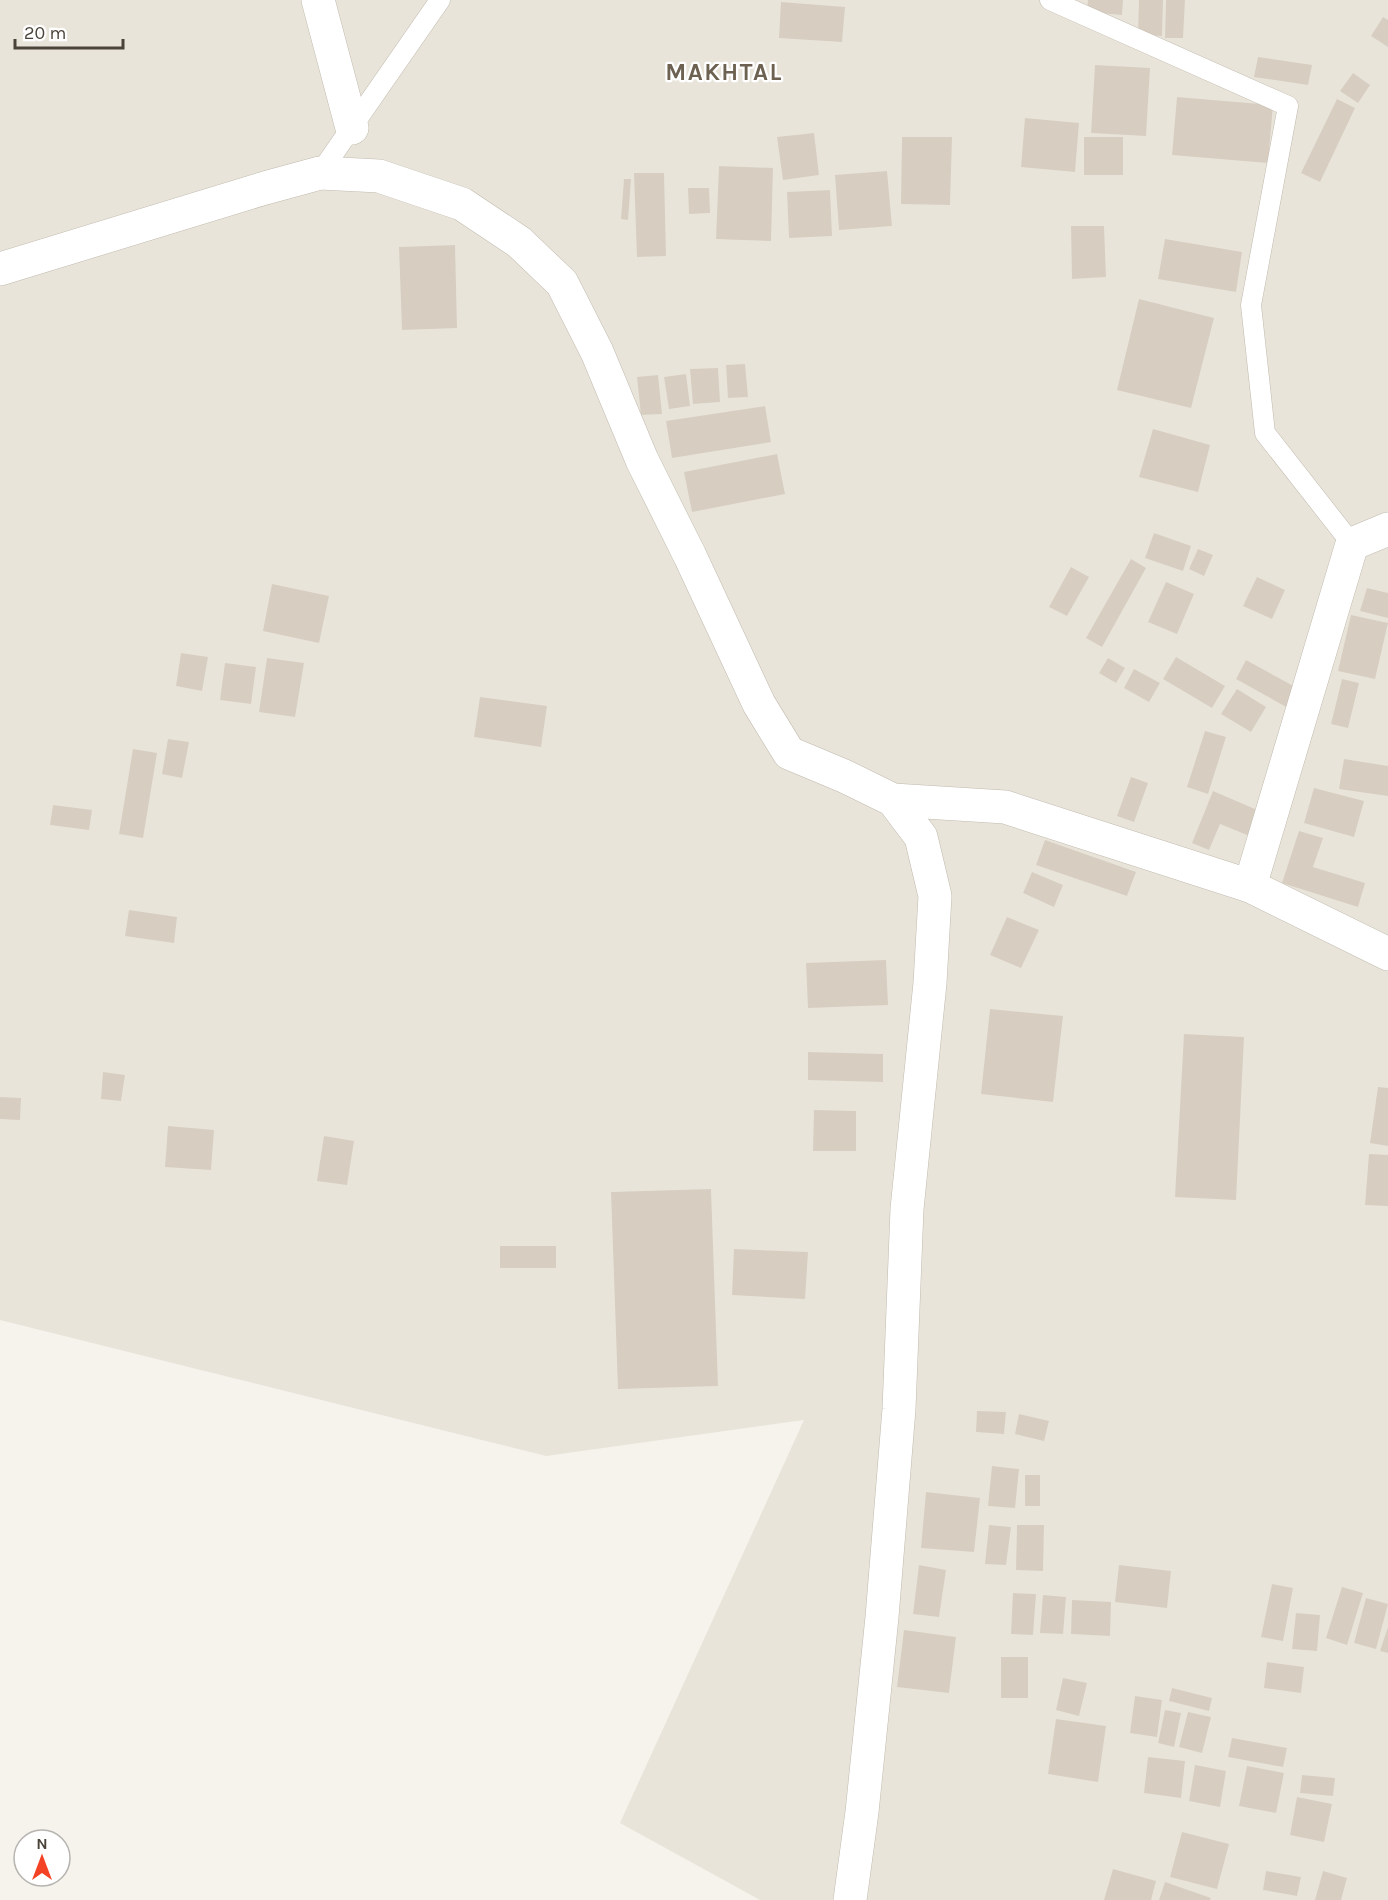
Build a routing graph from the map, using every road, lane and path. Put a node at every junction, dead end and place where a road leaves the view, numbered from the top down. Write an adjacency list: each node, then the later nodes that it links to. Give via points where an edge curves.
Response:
1 (318, 0): 4 (street)
2 (441, 0): 4 (lane)
3 (1050, 0): 8 (lane, via 1288,106 1251,305 1265,433)
4 (352, 128): 5 (lane)
5 (320, 173): 6 (street); 9 (street, via 379,176 462,204 519,242 562,283 759,704 789,753)
6 (0, 269)
7 (1388, 529): 8 (street)
8 (1352, 544): 10 (street)
9 (893, 800): 10 (street, via 1005,807); 12 (street, via 921,837 935,897 907,1209 899,1409 882,1617)
10 (1250, 886): 11 (street)
11 (1388, 954)
12 (850, 1900)

